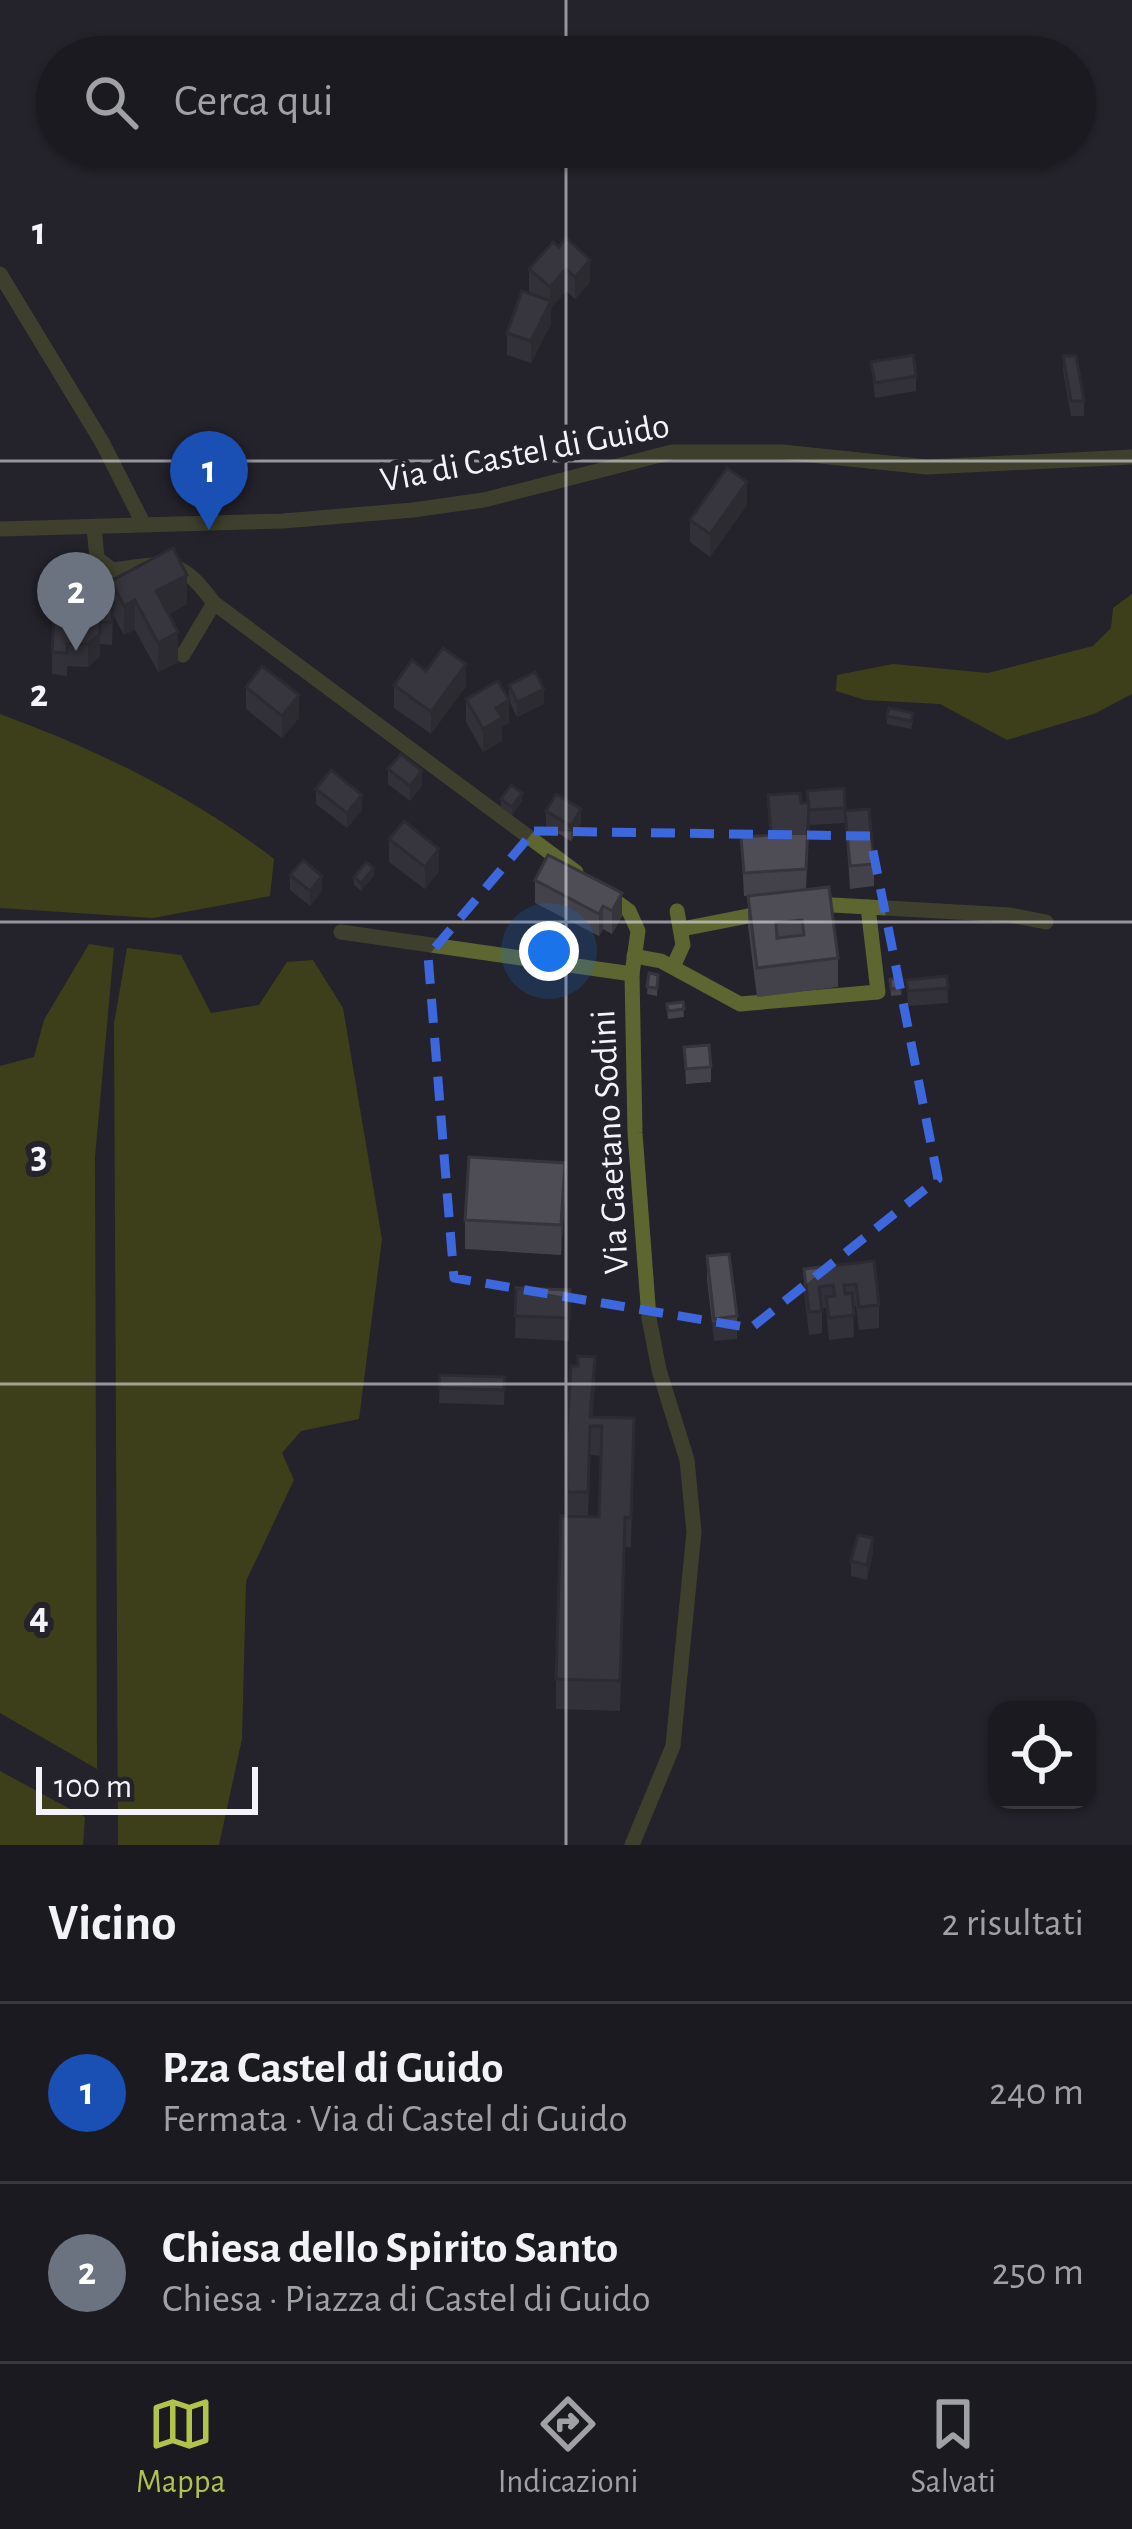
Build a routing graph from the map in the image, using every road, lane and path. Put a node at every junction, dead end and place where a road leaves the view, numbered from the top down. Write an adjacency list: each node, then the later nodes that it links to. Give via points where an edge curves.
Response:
1 (0, 274): 3 (street)
2 (1132, 457): 3 (street, Via di Castel di Guido, via 927,467 672,452 432,508)
3 (143, 524): 4 (street, Via di Castel di Guido)
4 (94, 527): 5 (street, Via di Castel di Guido); 6 (street, Via Gaetano Sodini, via 97,558 112,570 167,562 188,569)
5 (0, 529)
6 (214, 603): 7 (street); 15 (street, Via Gaetano Sodini, via 627,909 637,925)
7 (183, 655)
8 (798, 907): 9 (street)
9 (868, 907): 12 (street); 16 (street, via 878,992 740,1004)
10 (779, 910): 13 (street)
11 (677, 911): 13 (street)
12 (1046, 922)
13 (682, 929): 16 (street)
14 (341, 932): 17 (street)
15 (634, 956): 16 (street); 17 (street, Via Gaetano Sodini)
16 (673, 967)
17 (632, 974): 18 (street, Via Gaetano Sodini, via 649,1318 687,1460 694,1532 673,1747)
18 (632, 1845)

